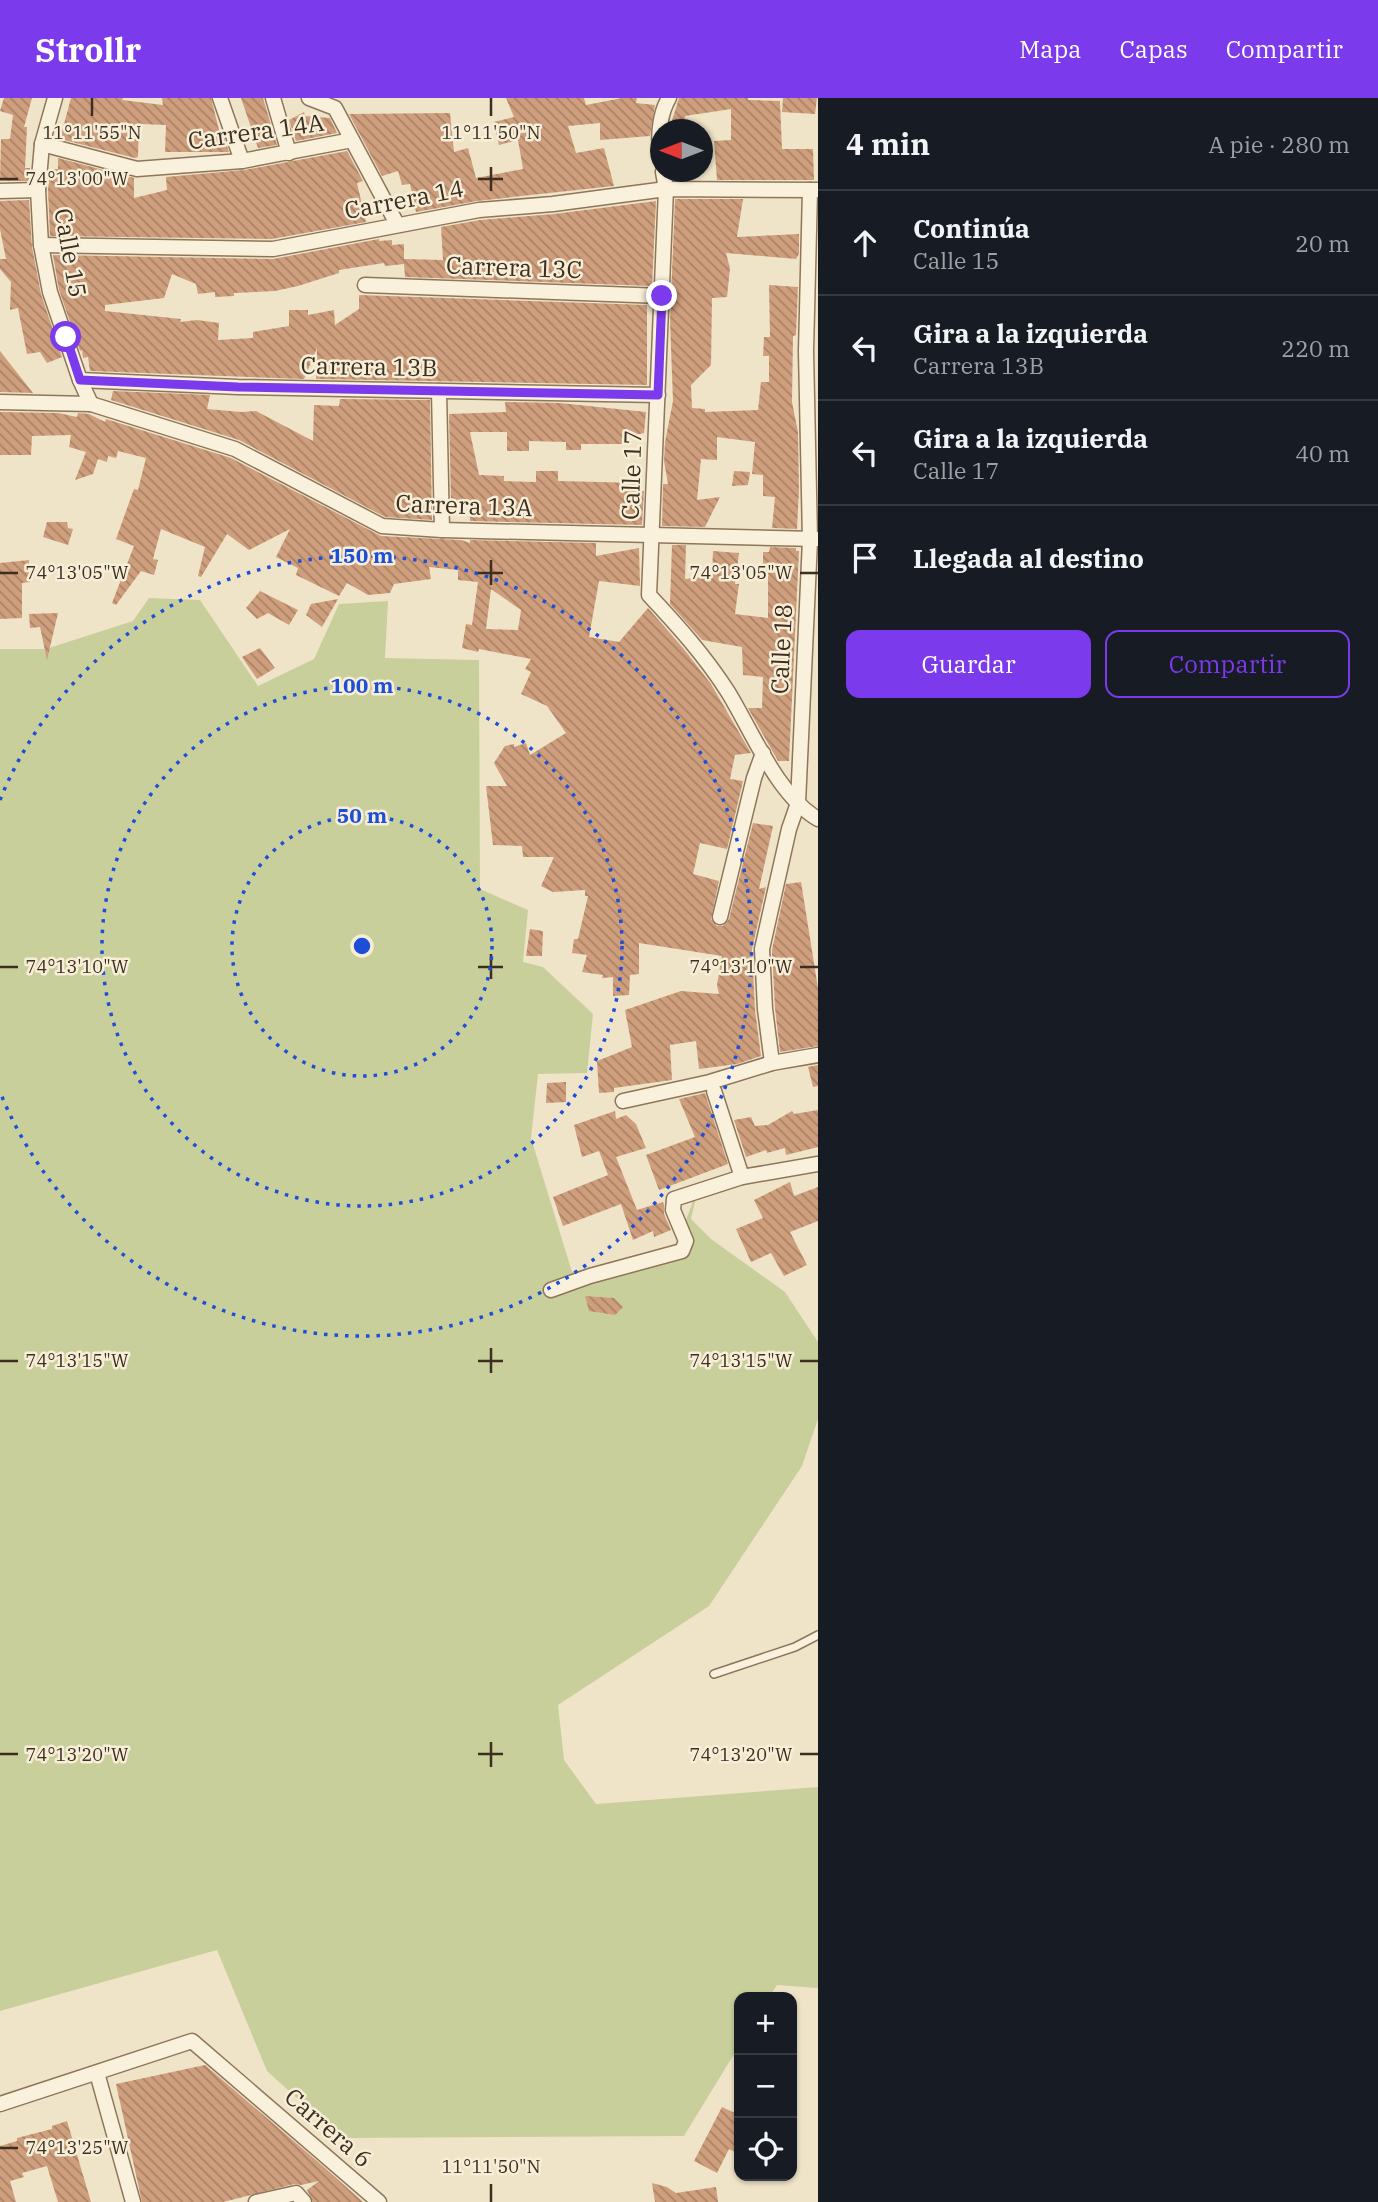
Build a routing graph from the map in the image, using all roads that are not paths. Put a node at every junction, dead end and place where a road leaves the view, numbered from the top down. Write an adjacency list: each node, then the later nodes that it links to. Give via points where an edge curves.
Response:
1 (55, 98): 8 (street, Calle 15)
2 (220, 98): 10 (street)
3 (273, 98): 9 (street)
4 (309, 98): 7 (street, via 335,108)
5 (669, 98): 6 (street)
6 (662, 119)
7 (352, 140): 9 (street, Carrera 14A); 16 (street)
8 (43, 144): 10 (street, Carrera 14A, via 137,169); 13 (street, Calle 15)
9 (289, 153): 10 (street, Carrera 14A)
10 (242, 161)
11 (665, 182): 12 (street, Calle 17)
12 (666, 189): 14 (street, Carrera 14); 16 (street, Carrera 14, via 479,209); 19 (street, Calle 17)
13 (38, 190): 15 (street); 17 (street, Calle 15)
14 (814, 190): 27 (street, Calle 18, via 806,351)
15 (0, 191)
16 (397, 224): 17 (street, Carrera 14, via 272,249)
17 (41, 245): 20 (street, Calle 15, via 50,292)
18 (365, 285): 19 (street, Carrera 13C)
19 (662, 296): 22 (street, Calle 17)
20 (80, 380): 21 (street, Carrera 13B); 24 (street, Calle 15)
21 (439, 391): 22 (street, Carrera 13B); 25 (street)
22 (658, 395): 26 (street, Calle 17)
23 (0, 402): 24 (street)
24 (91, 404): 25 (street, Carrera 13A, via 235,449 382,526)
25 (442, 530): 26 (street, Carrera 13A)
26 (652, 534): 27 (street, Carrera 13A); 28 (street, Calle 17, via 649,595 694,643)
27 (814, 540): 29 (street, Calle 18)
28 (763, 753): 29 (street); 31 (street)
29 (798, 803): 30 (street); 33 (street, Calle 18, via 762,949)
30 (818, 819)
31 (720, 917)
32 (818, 1055): 33 (street)
33 (772, 1063): 35 (street)
34 (714, 1091): 37 (street)
35 (623, 1101)
36 (818, 1164): 37 (street)
37 (742, 1177): 38 (street, via 674,1199 673,1210 686,1241 682,1251)
38 (551, 1290)
39 (818, 1635): 40 (lane)
40 (714, 1674)
41 (97, 2073): 42 (street); 43 (street); 46 (street, Carrera 6, via 192,2041)
42 (0, 2104)
43 (133, 2202)
44 (258, 2202): 45 (street, via 296,2193)
45 (304, 2202)
46 (380, 2202)

